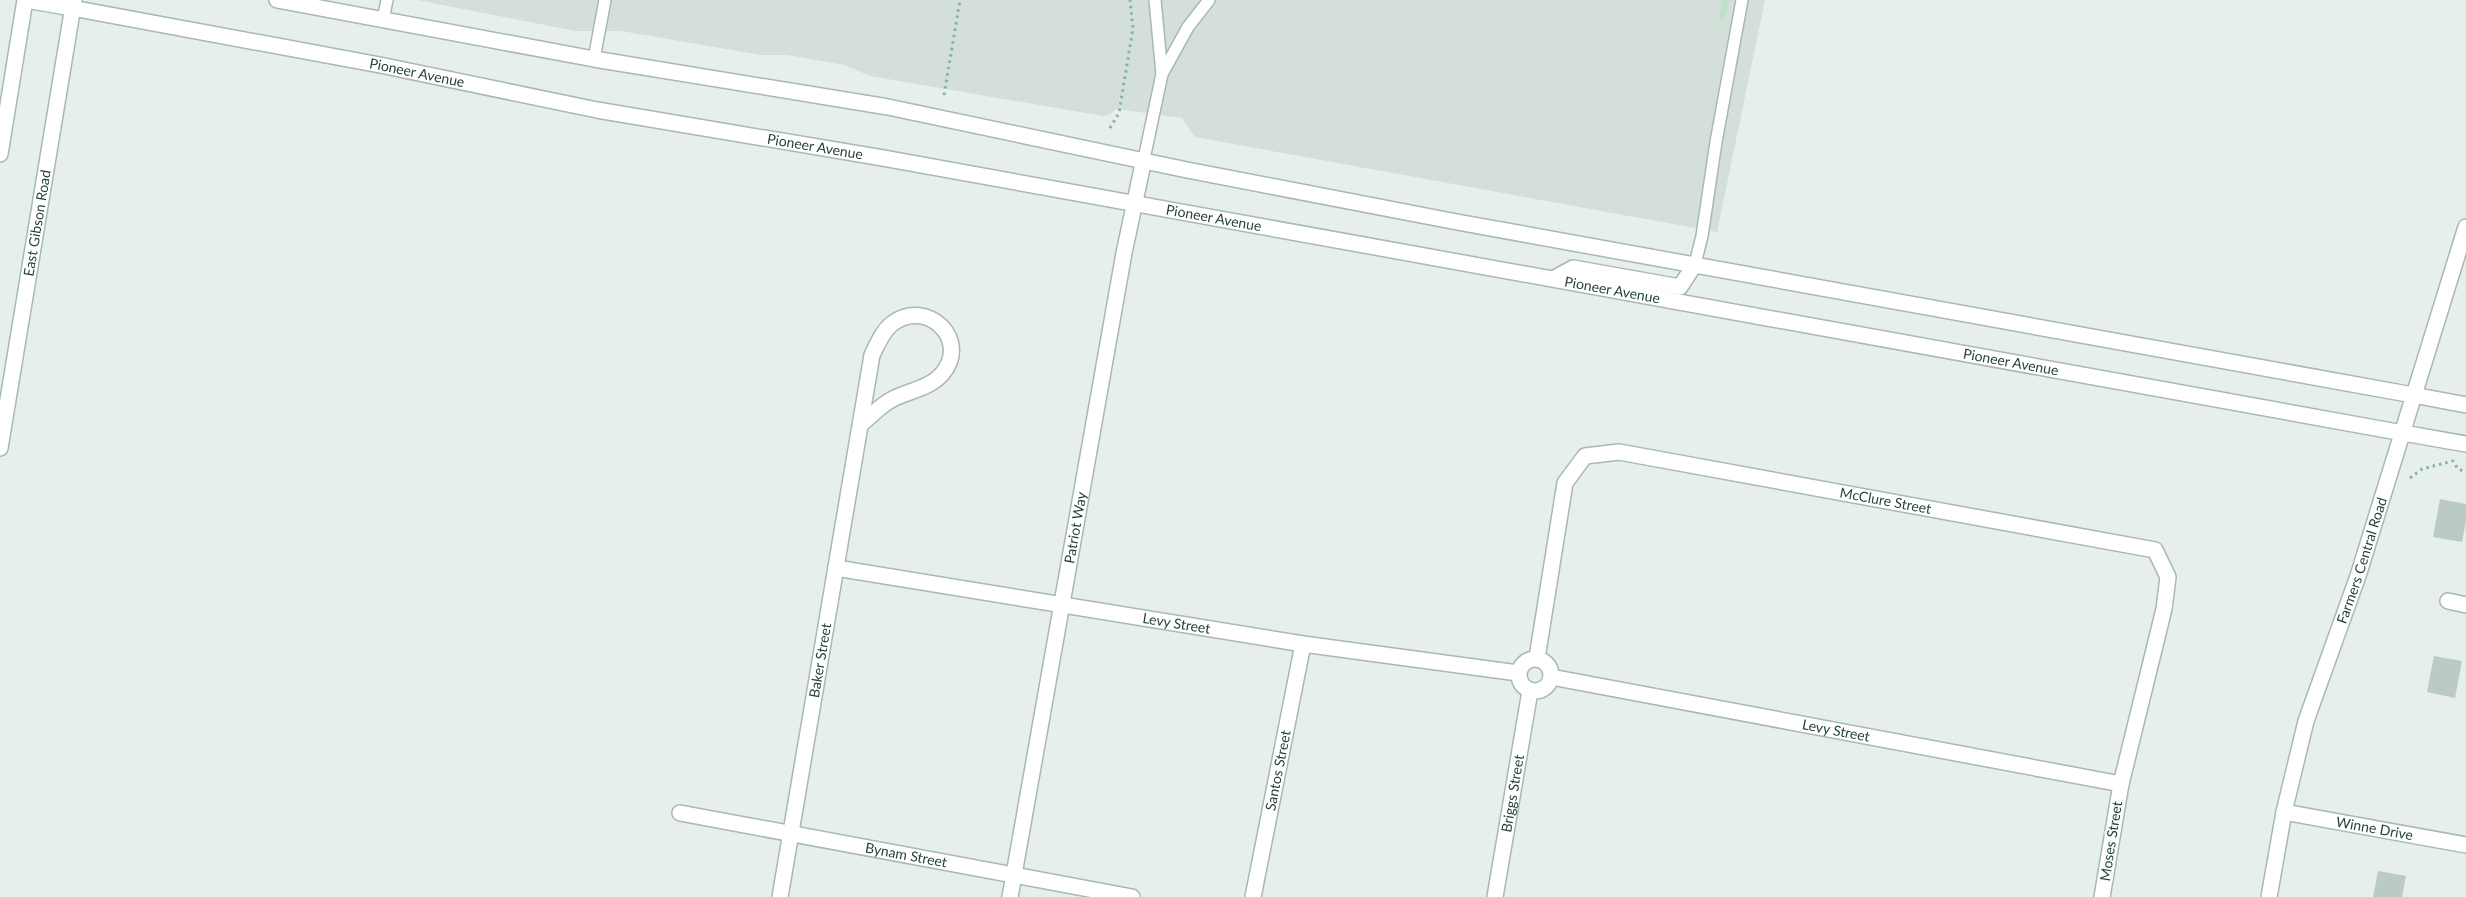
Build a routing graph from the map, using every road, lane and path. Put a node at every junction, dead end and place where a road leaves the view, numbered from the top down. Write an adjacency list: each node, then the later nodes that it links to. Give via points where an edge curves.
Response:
1 (26, 0): 10 (street, Pioneer Avenue); 16 (street)
2 (276, 0): 11 (street)
3 (387, 0): 11 (lane)
4 (605, 0): 12 (lane)
5 (960, 0): 14 (path)
6 (1130, 0): 15 (path, via 1134,28 1119,113)
7 (1155, 0): 13 (lane)
8 (1209, 0): 13 (lane, via 1188,27)
9 (1742, 0): 20 (lane)
10 (73, 4): 18 (street, Pioneer Avenue, via 597,110); 27 (street, East Gibson Road)
11 (383, 20): 12 (street)
12 (594, 59): 17 (street, via 888,107)
13 (1162, 74): 17 (lane)
14 (944, 95)
15 (1110, 128)
16 (0, 154)
17 (1144, 159): 18 (street, Patriot Way); 20 (street, via 1448,220)
18 (1134, 203): 21 (street, Pioneer Avenue); 32 (street, Patriot Way)
19 (2466, 227): 22 (street, Farmers Central Road)
20 (1695, 264): 21 (street, via 1680,287 1573,268); 22 (street)
21 (1553, 279): 25 (street, Pioneer Avenue)
22 (2413, 395): 23 (street); 25 (street, Farmers Central Road)
23 (2466, 405)
24 (861, 424): 24 (street, Baker Street, via 872,355 881,337 893,323 911,315 929,317 943,327 952,343 951,361 941,376 891,400); 30 (street, Baker Street)
25 (2402, 433): 26 (street, Pioneer Avenue); 40 (street, Farmers Central Road, via 2358,576 2306,721)
26 (2466, 444)
27 (0, 448)
28 (2466, 472): 29 (path, via 2458,469 2453,461 2422,470)
29 (2410, 478)
30 (836, 568): 32 (street, Levy Street); 42 (street, Baker Street)
31 (2448, 601): 33 (street)
32 (1063, 605): 34 (street, Levy Street); 44 (street, Patriot Way)
33 (2466, 605)
34 (1304, 644): 36 (street, Levy Street); 48 (street, Santos Street)
35 (1537, 658): 36 (street, via 1527,660); 37 (street, via 1546,663); 39 (street, McClure Street, via 1565,482 1585,456 1618,452 2155,550 2168,577 2164,609)
36 (1518, 673): 38 (street, via 1521,684)
37 (1551, 677): 38 (street, via 1546,687); 39 (street, Levy Street)
38 (1530, 691): 49 (street, Briggs Street)
39 (2121, 784): 50 (street, Moses Street)
40 (2284, 812): 43 (street, Winne Drive); 51 (street, Farmers Central Road)
41 (680, 813): 42 (street, Bynam Street)
42 (791, 832): 44 (street, Bynam Street); 45 (street, Baker Street)
43 (2466, 845)
44 (1013, 876): 46 (street, Patriot Way); 47 (street, Bynam Street)
45 (780, 897)
46 (1010, 897)
47 (1132, 897)
48 (1253, 897)
49 (1496, 897)
50 (2102, 897)
51 (2269, 897)

